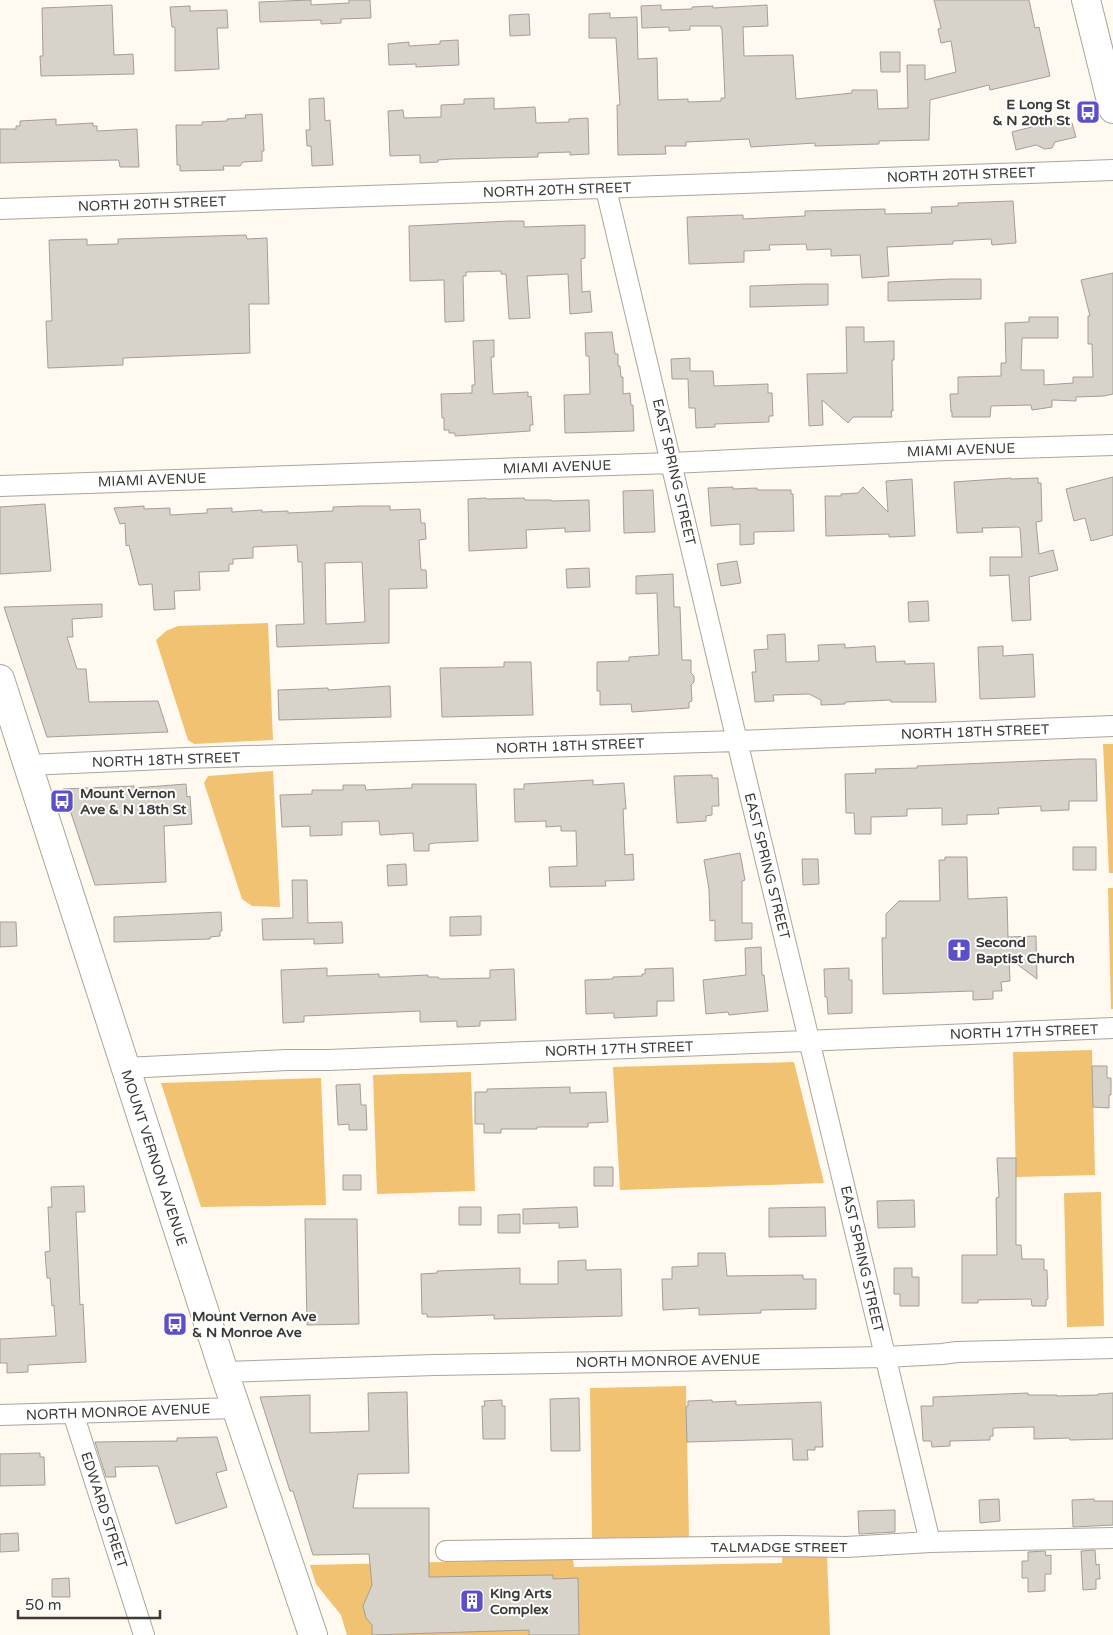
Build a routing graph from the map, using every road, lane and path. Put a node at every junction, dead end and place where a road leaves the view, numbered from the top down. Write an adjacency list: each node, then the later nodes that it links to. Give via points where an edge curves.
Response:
1 (1086, 0): 2 (street)
2 (1113, 109)
3 (1113, 170): 4 (street, NORTH 20TH STREET)
4 (606, 189): 5 (street, NORTH 20TH STREET); 7 (street, EAST SPRING STREET)
5 (0, 209)
6 (1113, 445): 7 (street, MIAMI AVENUE)
7 (672, 463): 8 (street, MIAMI AVENUE); 11 (street, EAST SPRING STREET)
8 (0, 486)
9 (0, 679): 12 (street, MOUNT VERNON AVENUE)
10 (1113, 726): 11 (street, NORTH 18TH STREET)
11 (737, 741): 12 (street, NORTH 18TH STREET); 14 (street, EAST SPRING STREET)
12 (28, 765): 15 (street, MOUNT VERNON AVENUE)
13 (1113, 1028): 14 (street, NORTH 17TH STREET)
14 (810, 1042): 15 (street, NORTH 17TH STREET); 17 (street, EAST SPRING STREET)
15 (125, 1068): 18 (street, MOUNT VERNON AVENUE)
16 (1113, 1348): 17 (street, NORTH MONROE AVENUE)
17 (885, 1357): 18 (street, NORTH MONROE AVENUE); 23 (street, EAST SPRING STREET)
18 (224, 1372): 19 (street, MOUNT VERNON AVENUE)
19 (236, 1408): 20 (street, NORTH MONROE AVENUE); 26 (street, MOUNT VERNON AVENUE)
20 (73, 1413): 21 (street, NORTH MONROE AVENUE); 25 (street, EDWARD STREET)
21 (0, 1415)
22 (1113, 1538): 23 (street, TALMADGE STREET)
23 (930, 1542): 24 (street, TALMADGE STREET, via 846,1547)
24 (446, 1551)
25 (144, 1635)
26 (313, 1635)

